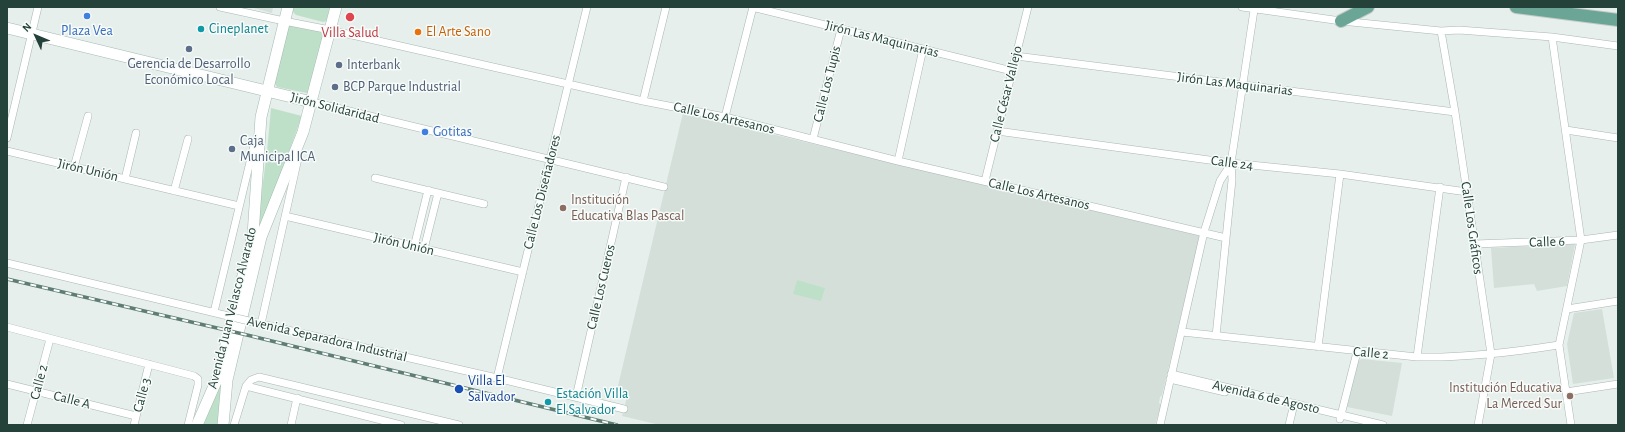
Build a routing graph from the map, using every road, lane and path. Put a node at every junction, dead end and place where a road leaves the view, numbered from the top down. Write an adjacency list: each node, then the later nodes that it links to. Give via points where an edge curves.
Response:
1 (38, 7): 20 (street)
2 (220, 7): 15 (street, Calle Los Artesanos)
3 (288, 7): 15 (main road, Avenida Juan Velasco Alvarado)
4 (336, 7): 18 (main road, Avenida Juan Velasco Alvarado)
5 (587, 7): 26 (street, Calle Los Diseñadores)
6 (666, 7): 29 (street)
7 (752, 7): 17 (street, Jirón Las Maquinarias); 34 (street)
8 (1028, 7): 24 (street, Calle César Vallejo)
9 (1242, 7): 12 (street)
10 (1368, 7): 14 (main road)
11 (1516, 7): 13 (main road)
12 (1254, 10): 14 (street); 27 (street)
13 (1618, 20)
14 (1341, 21): 19 (street)
15 (284, 22): 18 (street, Calle Los Artesanos); 28 (main road, Avenida Juan Velasco Alvarado)
16 (7, 28): 20 (main road, Jirón Solidaridad)
17 (841, 29): 23 (street, Jirón Las Maquinarias); 42 (street, Calle Los Tupis)
18 (330, 30): 26 (street, Calle Los Artesanos); 30 (main road, Avenida Juan Velasco Alvarado)
19 (1441, 31): 21 (street); 31 (street, Calle Los Gráficos)
20 (32, 34): 28 (main road, Jirón Solidaridad); 39 (street)
21 (1552, 37): 22 (street); 35 (street)
22 (1618, 46)
23 (923, 49): 25 (street, Jirón Las Maquinarias); 45 (street)
24 (1016, 56): 25 (street, Calle César Vallejo); 27 (street, Jirón Las Maquinarias)
25 (1012, 71): 36 (street, Calle César Vallejo)
26 (568, 84): 29 (street, Calle Los Artesanos); 44 (street, Calle Los Diseñadores)
27 (1243, 85): 31 (street, Jirón Las Maquinarias); 46 (street)
28 (268, 91): 30 (main road, Jirón Solidaridad); 33 (main road, Avenida Juan Velasco Alvarado)
29 (643, 101): 34 (street, Calle Los Artesanos)
30 (312, 102): 37 (main road, Avenida Juan Velasco Alvarado); 44 (street, Jirón Solidaridad)
31 (1455, 112): 57 (street, Calle Los Gráficos)
32 (88, 116): 47 (street)
33 (261, 117): 60 (street, Avenida Juan Velasco Alvarado); 101 (main road, Avenida Juan Velasco Alvarado, via 252,235 218,377)
34 (725, 117): 42 (street, Calle Los Artesanos)
35 (1566, 130): 40 (street); 65 (street)
36 (997, 131): 46 (street, Calle 24); 52 (street, Calle César Vallejo)
37 (304, 132): 61 (street, Avenida Juan Velasco Alvarado); 102 (main road, Avenida Juan Velasco Alvarado, via 261,237 227,380)
38 (136, 133): 51 (street)
39 (7, 138)
40 (1618, 138)
41 (188, 139): 56 (street)
42 (813, 139): 45 (street, Calle Los Artesanos)
43 (7, 151): 47 (street, Jirón Unión)
44 (550, 159): 49 (street, Jirón Solidaridad); 70 (street, Calle Los Diseñadores)
45 (898, 161): 52 (street, Calle Los Artesanos)
46 (1231, 164): 48 (street, Calle 24); 62 (street, via 1220,181); 64 (street, via 1232,180)
47 (74, 167): 51 (street, Jirón Unión)
48 (1340, 174): 54 (street, Calle 24); 80 (street)
49 (626, 177): 53 (street, Jirón Solidaridad); 92 (street, Calle Los Cueros)
50 (375, 178): 55 (street)
51 (125, 179): 56 (street, Jirón Unión)
52 (985, 181): 62 (street, Calle Los Artesanos)
53 (664, 187)
54 (1440, 187): 57 (street, Calle 24); 83 (street)
55 (428, 190): 58 (street); 67 (street)
56 (174, 191): 60 (street, Jirón Unión)
57 (1467, 192): 66 (street, Calle Los Gráficos)
58 (438, 193): 59 (street); 68 (street)
59 (484, 204)
60 (239, 206): 73 (street, Avenida Juan Velasco Alvarado)
61 (285, 216): 67 (street, Jirón Unión); 74 (street, Avenida Juan Velasco Alvarado)
62 (1204, 232): 64 (street, Calle Los Artesanos); 76 (street)
63 (1618, 235): 65 (street, Calle 6)
64 (1226, 238): 77 (street)
65 (1581, 240): 66 (street, Calle 6); 72 (street)
66 (1475, 244): 82 (street, Calle Los Gráficos)
67 (414, 247): 68 (street, Jirón Unión)
68 (424, 249): 70 (street, Jirón Unión)
69 (7, 263): 73 (street, Avenida Separadora Industrial)
70 (523, 272): 86 (street, Calle Los Diseñadores)
71 (1618, 301): 72 (street)
72 (1567, 310): 79 (street)
73 (214, 312): 74 (street, Avenida Separadora Industrial, bridge)
74 (259, 323): 86 (street, Avenida Separadora Industrial)
75 (7, 328): 78 (street)
76 (1182, 332): 77 (street, Calle 2); 85 (street)
77 (1216, 336): 80 (street, Calle 2)
78 (50, 339): 84 (street); 90 (street, Calle 2)
79 (1559, 345): 82 (street, Calle 2); 91 (street)
80 (1318, 347): 81 (street, Calle 2)
81 (1357, 352): 83 (street, Calle 2); 97 (street)
82 (1491, 354): 83 (street, Calle 2); 111 (street, Calle Los Gráficos)
83 (1417, 357)
84 (150, 364): 96 (street, Calle 3); 100 (street, Avenida Juan Velasco Alvarado, via 198,379)
85 (1171, 377): 94 (street, Avenida 6 de Agosto); 107 (street)
86 (497, 378): 92 (street, Avenida Separadora Industrial)
87 (7, 384): 90 (street, Calle A)
88 (1618, 384): 91 (street)
89 (246, 386): 93 (street); 103 (street); 106 (street, via 251,380 259,377)
90 (36, 391): 96 (street, Calle A); 98 (street, Calle 2)
91 (1566, 392): 112 (street)
92 (576, 397): 95 (street, Avenida Separadora Industrial)
93 (297, 398): 104 (street); 105 (street)
94 (1294, 406): 97 (street, Avenida 6 de Agosto); 108 (street)
95 (624, 408)
96 (136, 416): 99 (street, Calle 3)
97 (1341, 417): 109 (street, Avenida 6 de Agosto); 110 (street, Avenida 6 de Agosto)
98 (27, 425)
99 (134, 425)
100 (188, 425)
101 (198, 425)
102 (223, 425)
103 (234, 425)
104 (291, 425)
105 (398, 425)
106 (459, 425)
107 (1160, 425)
108 (1289, 425)
109 (1364, 425)
110 (1383, 425)
111 (1478, 425)
112 (1571, 425)

